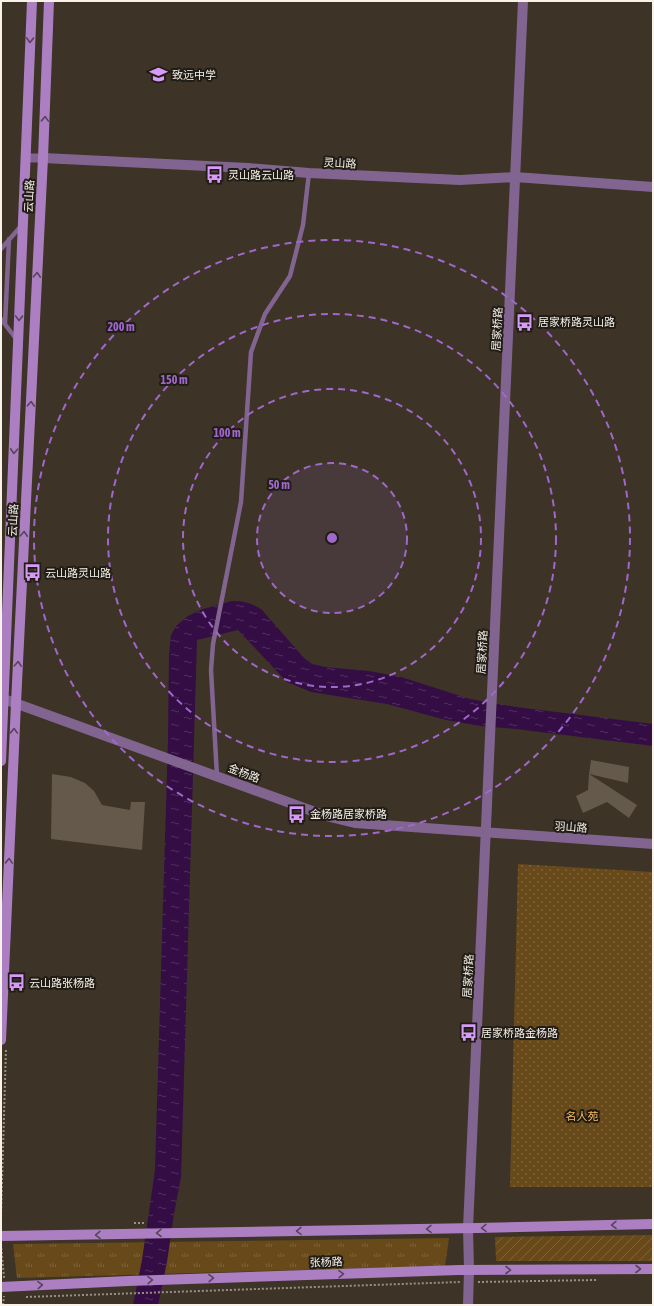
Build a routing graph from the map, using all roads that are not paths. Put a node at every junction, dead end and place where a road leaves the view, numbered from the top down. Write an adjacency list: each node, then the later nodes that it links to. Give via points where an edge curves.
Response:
1 (32, 1): 4 (main road, 云山路, one-way to 4)
2 (49, 1): 5 (main road, 云山路, one-way to 2)
3 (523, 1): 7 (street, 居家桥路)
4 (26, 158): 5 (street, 灵山路); 9 (main road, 云山路)
5 (43, 158): 6 (street, 灵山路); 16 (main road, 云山路, one-way to 5)
6 (309, 173): 7 (street, 灵山路, via 460,180); 18 (lane, via 303,225 290,276 266,314 251,352 241,502 213,644 211,670)
7 (515, 177): 8 (street, 灵山路); 19 (street, 居家桥路)
8 (653, 187)
9 (24, 223): 10 (lane); 14 (main road, 云山路, one-way to 14)
10 (9, 239): 11 (lane); 13 (lane)
11 (1, 249)
12 (1, 319): 13 (lane)
13 (5, 324): 14 (lane)
14 (18, 342): 15 (main road, 云山路, one-way to 15)
15 (2, 699): 16 (street, 金杨路); 17 (main road, 云山路)
16 (16, 703): 18 (street, 金杨路); 21 (main road, 云山路, one-way to 16)
17 (1, 761)
18 (217, 776): 19 (street, 金杨路, via 326,816 355,823)
19 (486, 833): 20 (street, 羽山路); 23 (street, 居家桥路)
20 (653, 844)
21 (1, 1040)
22 (653, 1224): 23 (main road, one-way to 23)
23 (468, 1228): 24 (main road, one-way to 24); 26 (street, 居家桥路)
24 (1, 1236)
25 (653, 1269): 26 (main road, 张杨路, one-way to 25)
26 (469, 1270): 27 (main road, 张杨路, one-way to 26, via 128,1281); 28 (street, 居家桥路)
27 (3, 1292)
28 (468, 1305)

